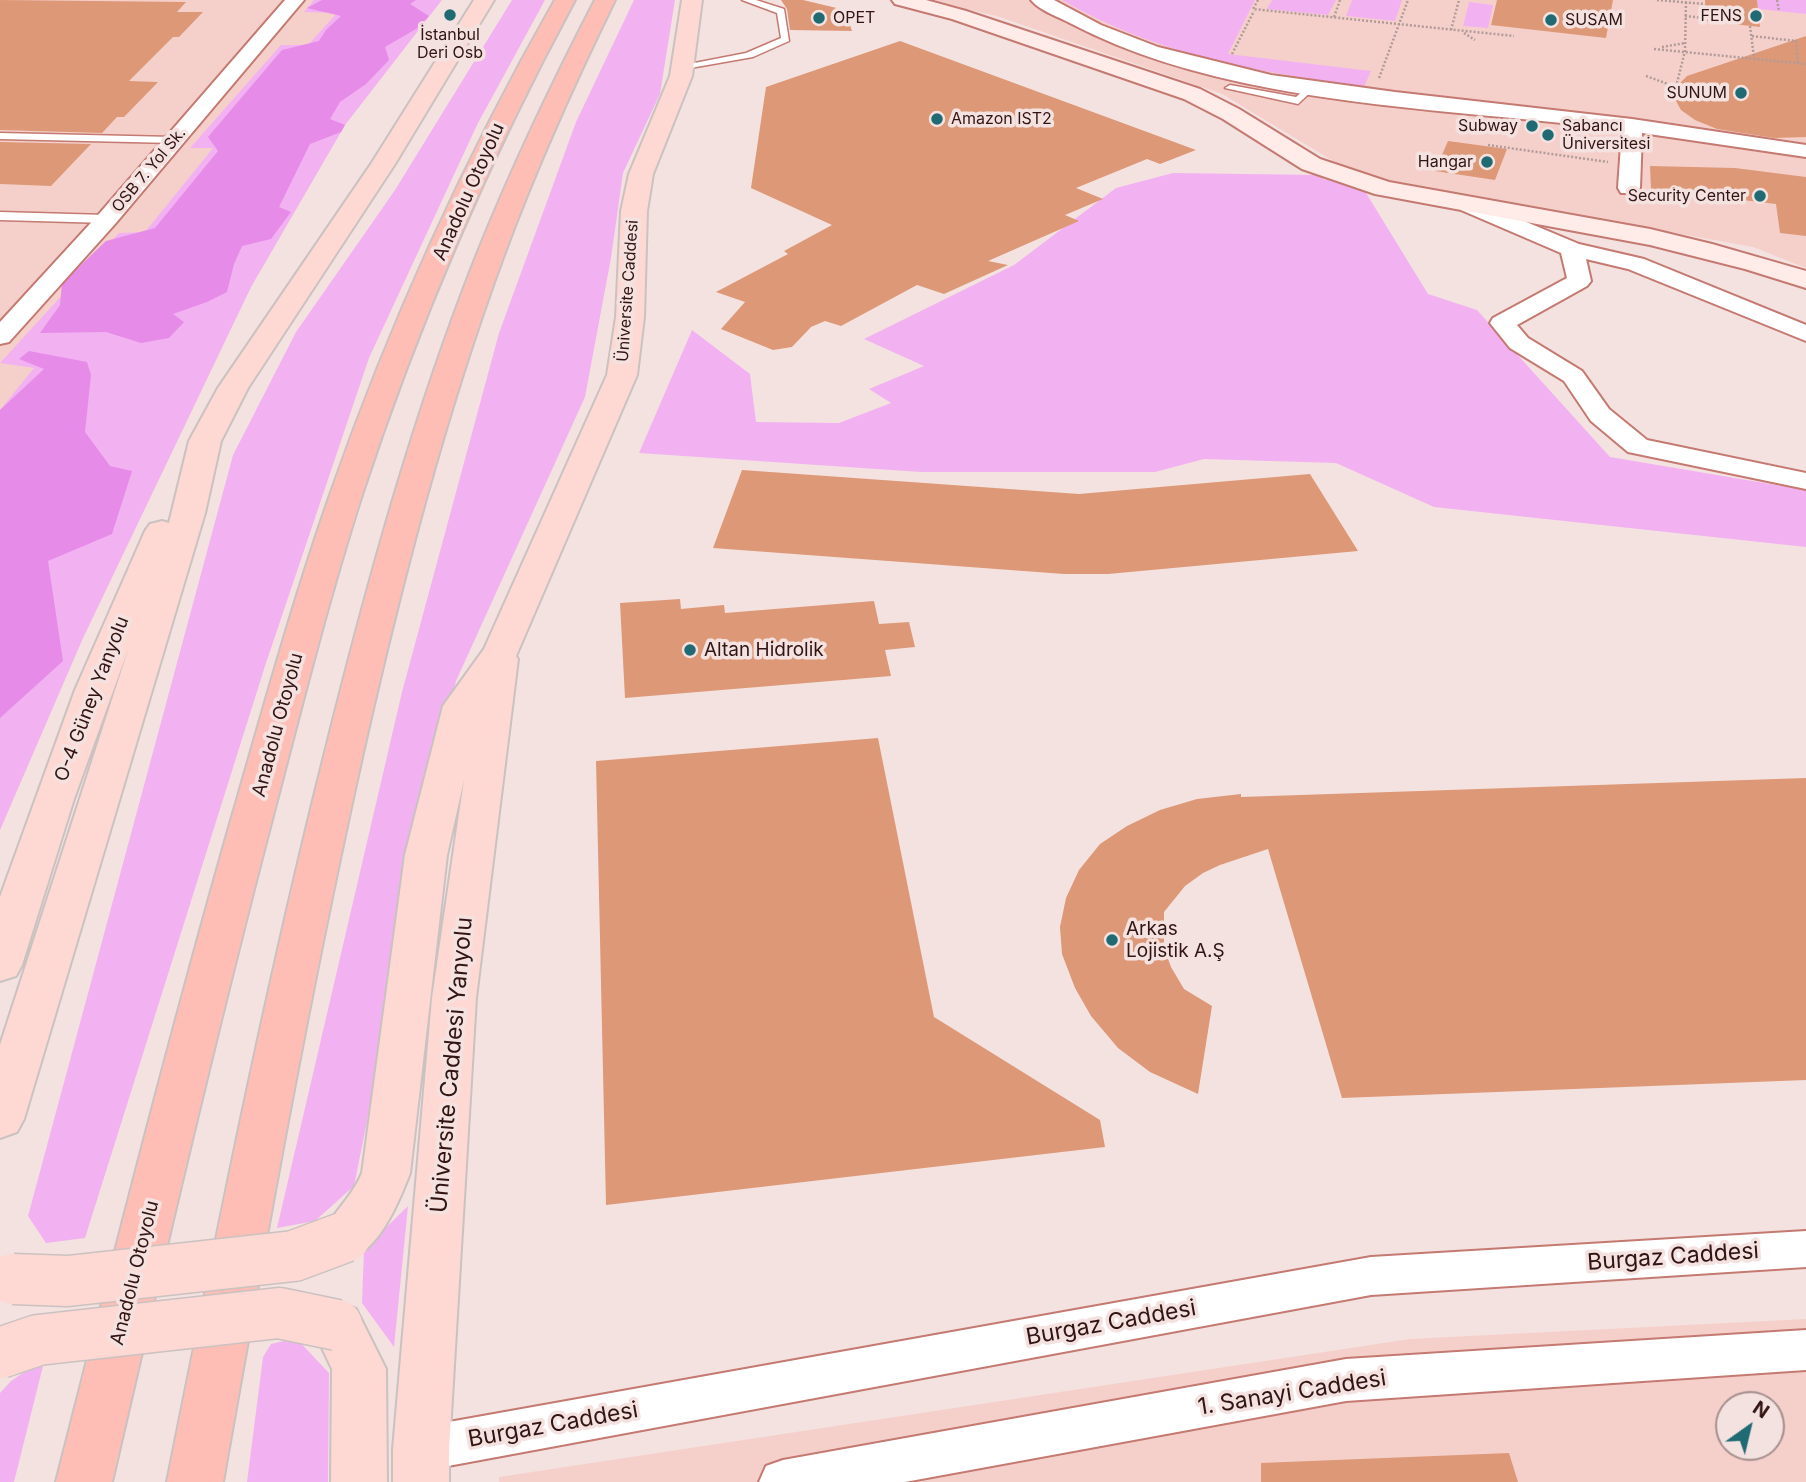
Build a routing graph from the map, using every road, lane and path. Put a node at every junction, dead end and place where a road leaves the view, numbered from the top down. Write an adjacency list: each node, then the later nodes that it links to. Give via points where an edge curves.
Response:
1 (295, 0): 42 (street, OSB 7. Yol Sk.)
2 (484, 0): 54 (main road, via 383,164 233,388)
3 (565, 0): 64 (highway, Anadolu Otoyolu, via 520,81 455,218 346,495 189,1050)
4 (605, 0): 65 (highway, via 511,203 440,398 397,543 315,871)
5 (692, 0): 35 (main road, Üniversite Caddesi)
6 (747, 0): 35 (lane, via 781,11 786,39 774,48)
7 (902, 0): 47 (street, via 1192,94 1311,164 1346,178 1384,190)
8 (1040, 0): 37 (street, via 1071,18 1151,50 1200,65)
9 (1258, 0): 20 (path, via 1253,9)
10 (1340, 0): 20 (path)
11 (1408, 0): 22 (path)
12 (1459, 0): 24 (path)
13 (1657, 0): 15 (path)
14 (1777, 0): 18 (path)
15 (1686, 1): 16 (path); 19 (path)
16 (1705, 4)
17 (1254, 11): 31 (path)
18 (1779, 11)
19 (1685, 16): 21 (path); 29 (path)
20 (1334, 17): 22 (path)
21 (1706, 18)
22 (1399, 23): 24 (path); 39 (path)
23 (1750, 26): 27 (path)
24 (1451, 30): 25 (path)
25 (1460, 31): 26 (path); 28 (path)
26 (1514, 36)
27 (1752, 36): 32 (path); 33 (path, via 1796,41)
28 (1475, 40)
29 (1685, 43): 30 (path); 30 (path, via 1654,49)
30 (1685, 51): 32 (path); 36 (path, via 1676,87)
31 (1232, 54)
32 (1754, 58): 33 (path)
33 (1798, 63): 34 (path)
34 (1806, 64)
35 (683, 68): 56 (main road, Üniversite Caddesi, via 641,174 622,375)
36 (1646, 76)
37 (1311, 87): 38 (lane, via 1298,101); 39 (street)
38 (1230, 88)
39 (1373, 96): 40 (street)
40 (1632, 125): 44 (street); 45 (street)
41 (0, 136): 42 (lane)
42 (173, 140): 49 (street, OSB 7. Yol Sk.)
43 (1488, 144): 45 (path)
44 (1806, 151)
45 (1630, 165): 46 (street)
46 (1629, 188)
47 (1469, 205): 50 (street); 51 (street, via 1713,251)
48 (0, 216): 49 (lane)
49 (107, 219): 53 (street, OSB 7. Yol Sk.)
50 (1572, 249): 52 (street, via 1636,264); 55 (street, via 1579,281 1502,323 1519,343 1573,376 1600,415 1639,446)
51 (1806, 280)
52 (1806, 334)
53 (0, 337)
54 (205, 441): 57 (main road, O-4 Güney Yanyolu, via 124,611 31,862); 58 (main road, via 189,513)
55 (1806, 481)
56 (502, 650): 60 (main road, bridge, via 462,706 426,855 386,1173 374,1204 345,1237 294,1256 68,1281); 63 (main road, Üniversite Caddesi Yanyolu, via 454,998)
57 (0, 965)
58 (0, 1119)
59 (1806, 1249): 63 (street, Burgaz Caddesi, via 1371,1276)
60 (6, 1274)
61 (1806, 1350): 67 (street, 1. Sanayi Caddesi, via 1346,1380)
62 (0, 1353): 66 (main road, bridge, via 38,1340 279,1313 337,1325 359,1369)
63 (421, 1465)
64 (84, 1482)
65 (195, 1482)
66 (359, 1482)
67 (783, 1482)

